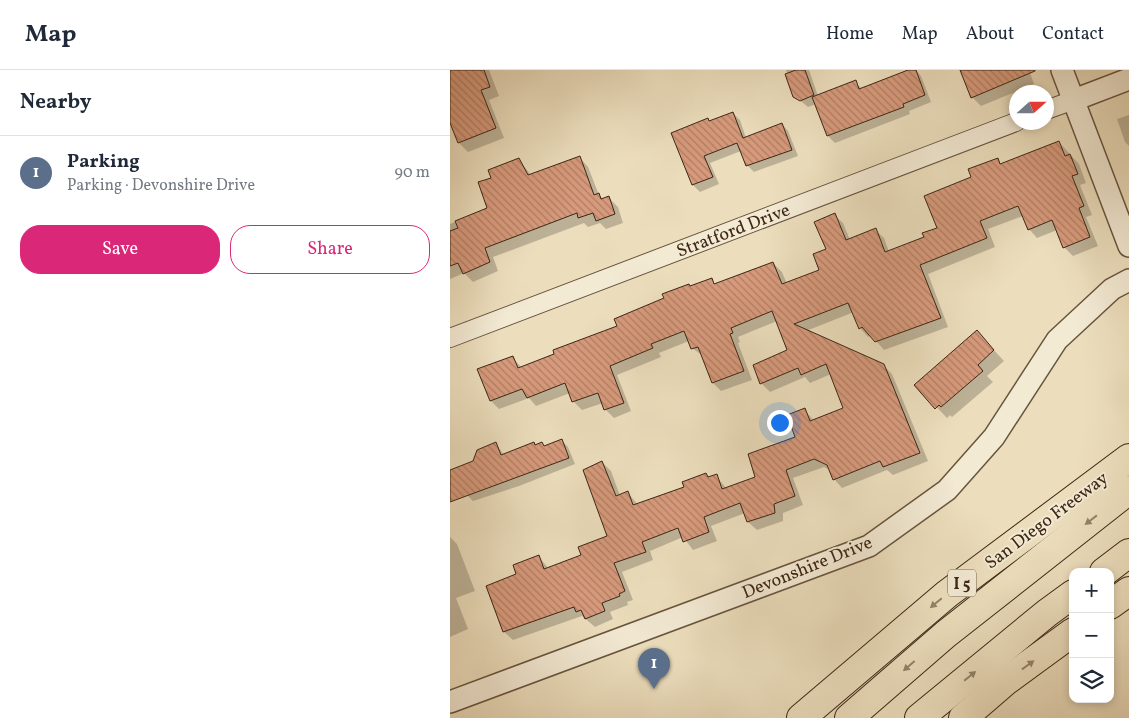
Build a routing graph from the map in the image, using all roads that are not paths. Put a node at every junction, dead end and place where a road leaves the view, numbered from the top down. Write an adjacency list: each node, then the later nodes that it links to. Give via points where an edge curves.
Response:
1 (1062, 70): 3 (street)
2 (1129, 78): 3 (street)
3 (1074, 100): 4 (street); 6 (street)
4 (1054, 107)
5 (1009, 125): 8 (street, Stratford Drive)
6 (1129, 246)
7 (1129, 280): 17 (street, Devonshire Drive, via 1112,289 1057,340 994,437 947,490 869,546)
8 (450, 338)
9 (1129, 458): 18 (highway, San Diego Freeway / I 5, one-way to 18, via 947,594)
10 (1129, 490): 19 (highway, one-way to 19, via 946,634)
11 (1129, 554): 12 (highway)
12 (1110, 568)
13 (1129, 591): 15 (highway)
14 (1069, 597): 20 (highway, one-way to 14)
15 (1114, 602)
16 (1069, 635): 21 (highway, one-way to 16, via 1006,681)
17 (450, 702)
18 (802, 718)
19 (849, 718)
20 (919, 718)
21 (963, 718)

